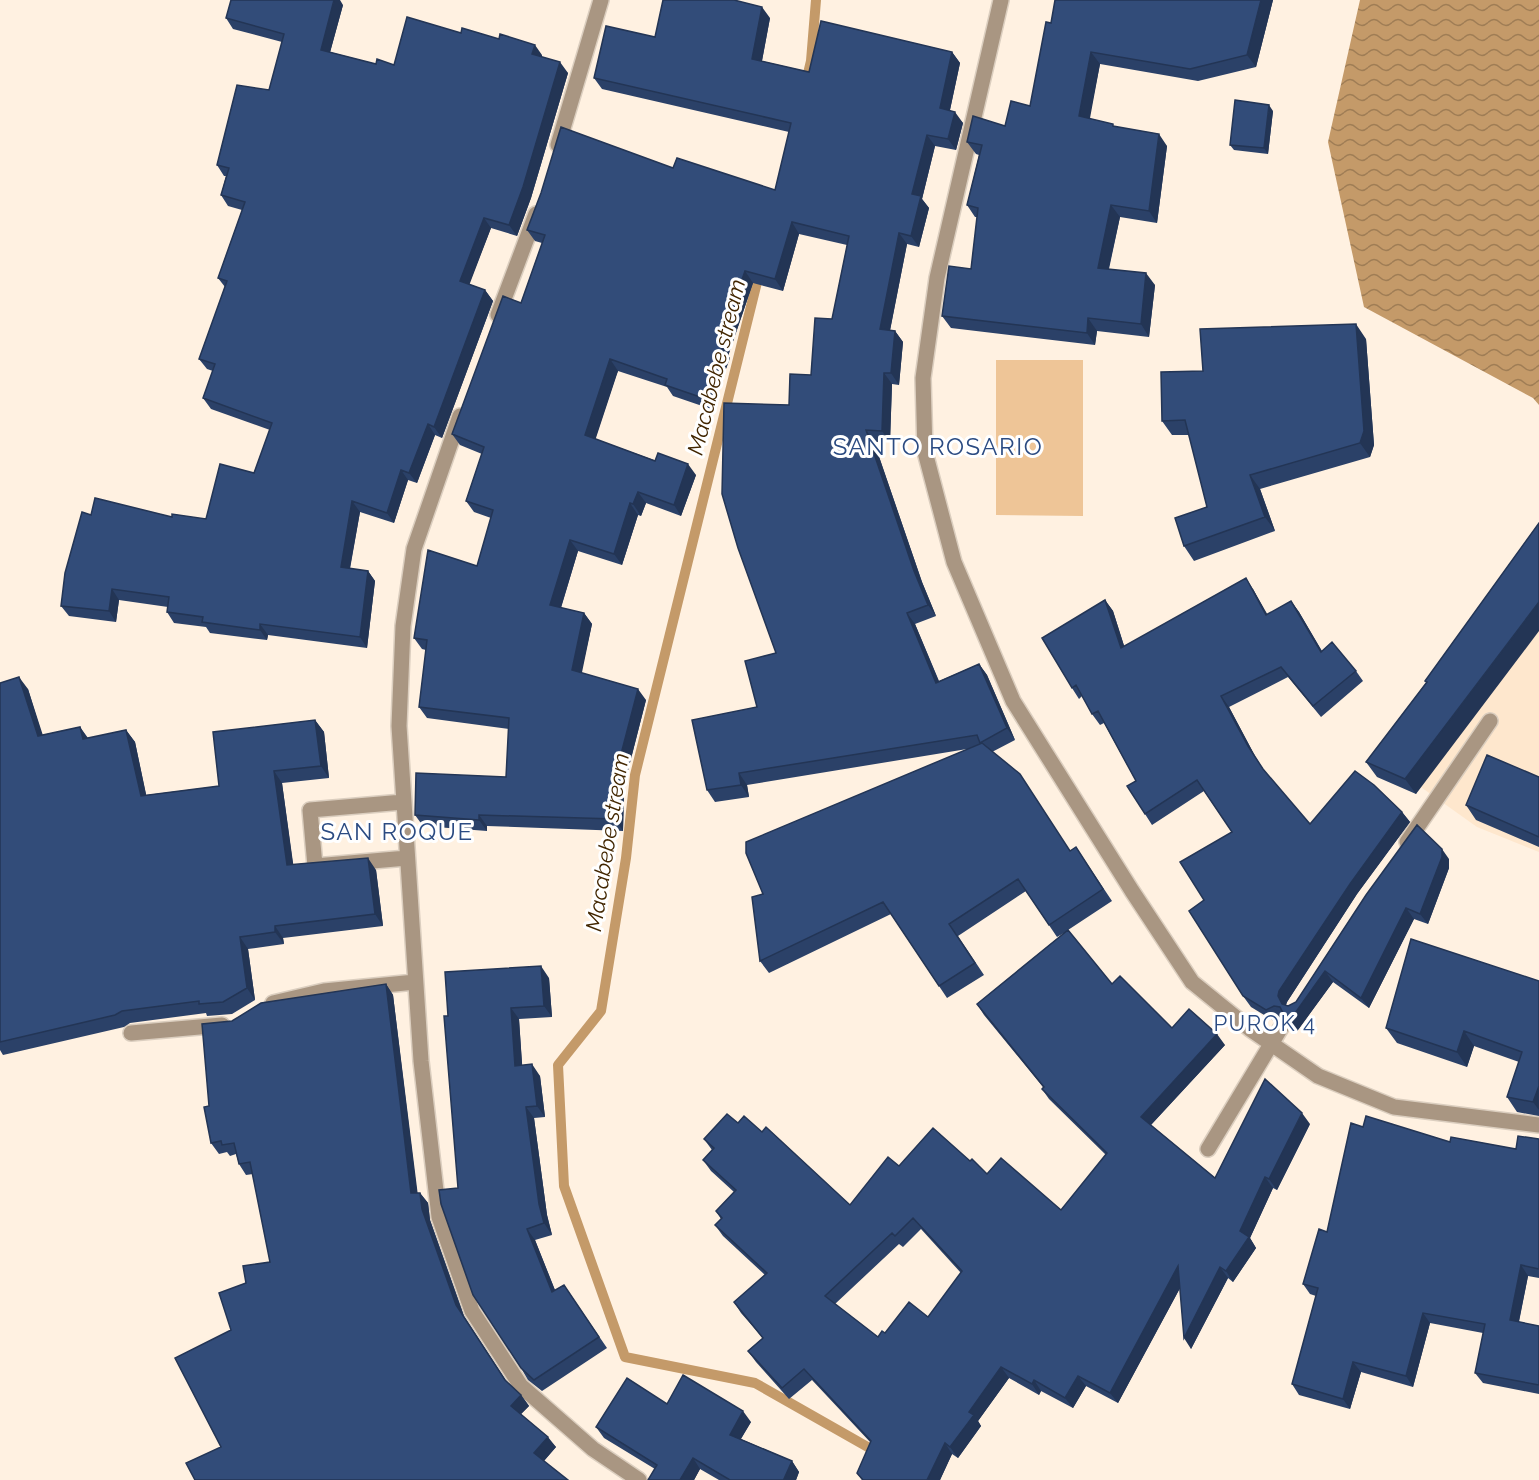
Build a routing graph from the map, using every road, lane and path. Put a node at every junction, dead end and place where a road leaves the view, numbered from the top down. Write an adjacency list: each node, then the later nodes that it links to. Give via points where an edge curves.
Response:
1 (601, 0): 3 (street)
2 (1001, 0): 16 (street, via 937,278 923,378 925,452 954,562 1013,701 1192,982)
3 (554, 159)
4 (540, 201): 5 (street)
5 (494, 324)
6 (465, 403): 8 (street, via 414,549 403,626 400,693)
7 (1490, 721): 9 (street)
8 (403, 802): 10 (street); 10 (street, via 310,810 315,866)
9 (1398, 855)
10 (407, 858): 11 (street)
11 (415, 982): 12 (street, via 324,991); 19 (street, via 439,1217 472,1311 521,1386 593,1449)
12 (255, 1011)
13 (235, 1023): 15 (street)
14 (1282, 1026): 16 (street)
15 (131, 1033)
16 (1271, 1044): 17 (street, via 1318,1076 1394,1107); 18 (street)
17 (1539, 1125)
18 (1208, 1149)
19 (639, 1480)

